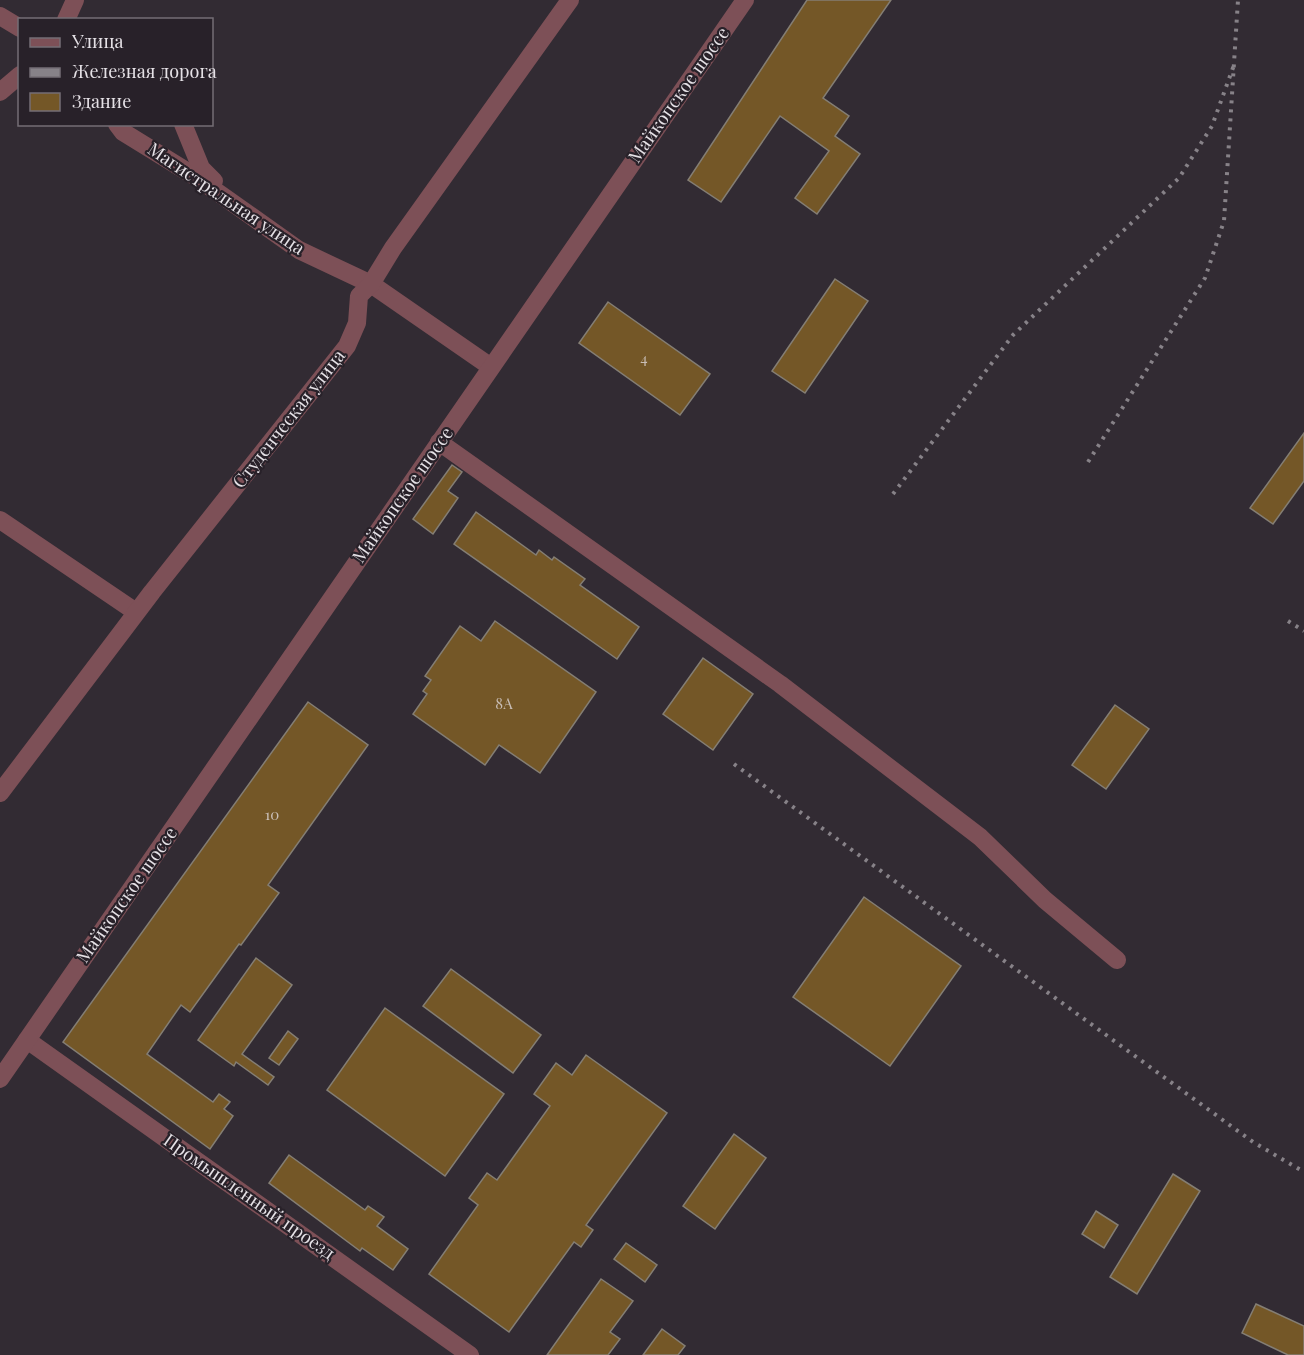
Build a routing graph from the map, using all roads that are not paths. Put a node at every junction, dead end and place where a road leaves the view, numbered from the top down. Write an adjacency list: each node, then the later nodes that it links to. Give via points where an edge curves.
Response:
1 (75, 0): 5 (street)
2 (570, 0): 12 (street, Студенческая улица)
3 (745, 0): 13 (street, Майкопское шоссе)
4 (0, 16): 6 (street)
5 (67, 18)
6 (18, 27)
7 (18, 77): 8 (street)
8 (0, 92)
9 (118, 126): 11 (street, Магистральная улица)
10 (184, 126): 11 (street, via 201,168)
11 (242, 211): 12 (street, Магистральная улица, via 299,250)
12 (371, 284): 13 (street, Магистральная улица); 16 (street, Студенческая улица, via 359,296 357,323 347,346)
13 (491, 367): 14 (street, Майкопское шоссе)
14 (439, 442): 18 (street, via 780,684 980,837 1045,900); 19 (street, Майкопское шоссе)
15 (0, 520): 16 (street)
16 (136, 612): 17 (street, Студенческая улица)
17 (0, 793)
18 (1116, 960)
19 (27, 1040): 20 (street, Майкопское шоссе); 21 (street, Промышленный проезд)
20 (0, 1079)
21 (470, 1355)

